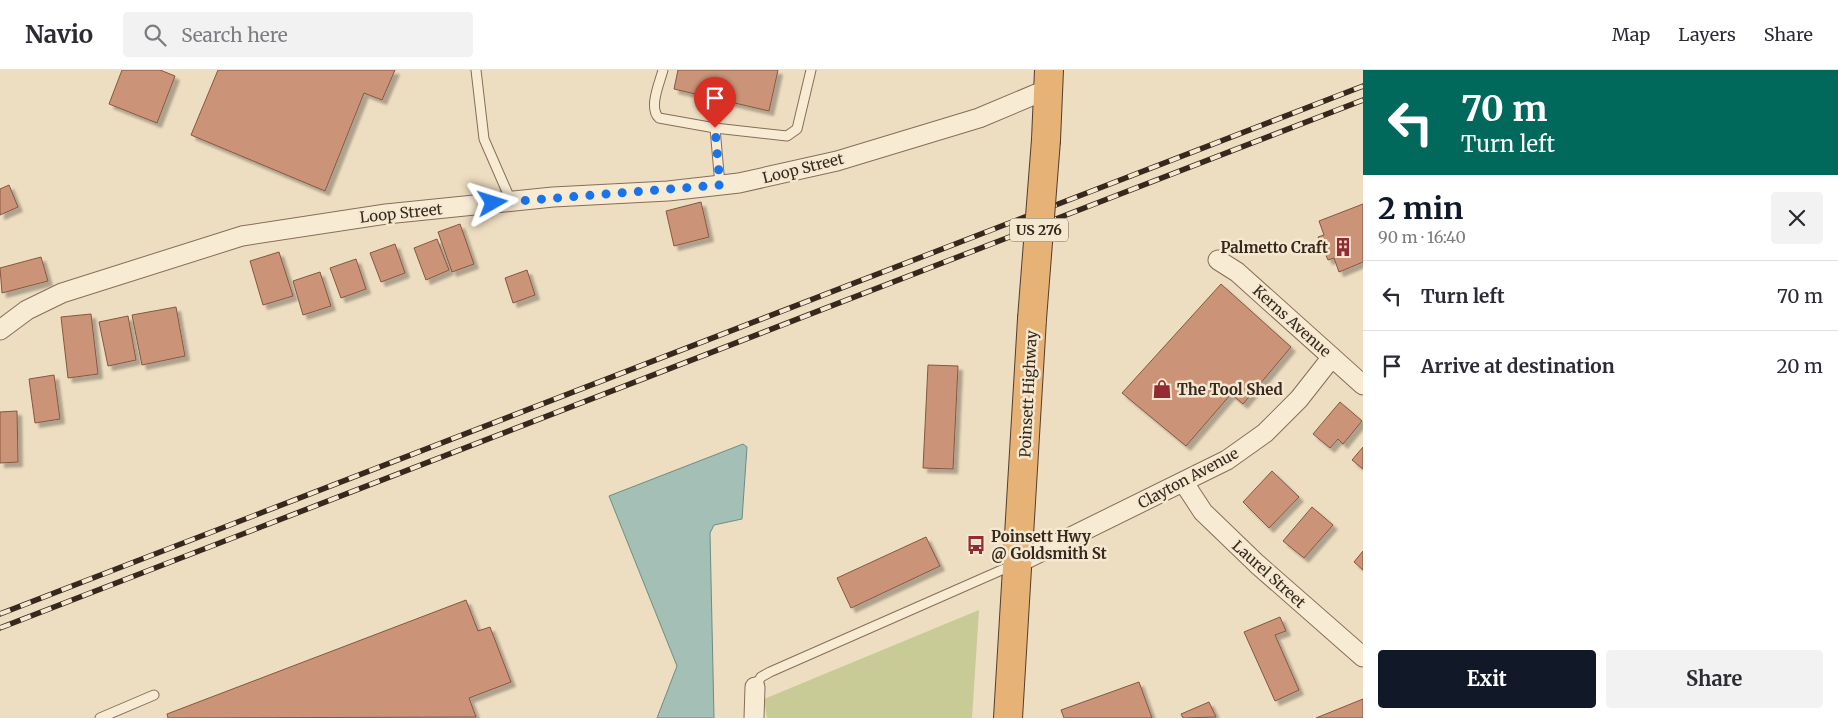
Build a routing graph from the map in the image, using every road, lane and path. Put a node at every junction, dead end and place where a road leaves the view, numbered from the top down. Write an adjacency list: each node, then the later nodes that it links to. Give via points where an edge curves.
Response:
1 (476, 70): 7 (lane, via 484,139)
2 (663, 70): 5 (lane, via 655,115)
3 (811, 70): 5 (lane, via 797,128 791,134)
4 (1048, 79): 6 (street, Loop Street, via 979,118 837,161); 13 (highway, Poinsett Highway / US 276, bridge)
5 (715, 128): 6 (lane)
6 (720, 185): 7 (street, Loop Street)
7 (511, 201): 9 (street, Loop Street, via 386,214 242,236 62,293 27,310)
8 (1218, 260): 10 (street, Kerns Avenue, via 1237,272)
9 (0, 330)
10 (1332, 357): 11 (street, Kerns Avenue); 12 (street, Clayton Avenue, via 1299,399 1265,433 1227,460)
11 (1363, 385)
12 (1184, 483): 13 (street, Clayton Avenue); 14 (street, Laurel Street, via 1203,512)
13 (1018, 563): 15 (lane, via 770,672 761,677); 19 (highway, Poinsett Highway / US 276)
14 (1363, 657)
15 (754, 687): 18 (street)
16 (154, 695): 17 (lane)
17 (100, 718)
18 (754, 718)
19 (1008, 718)

